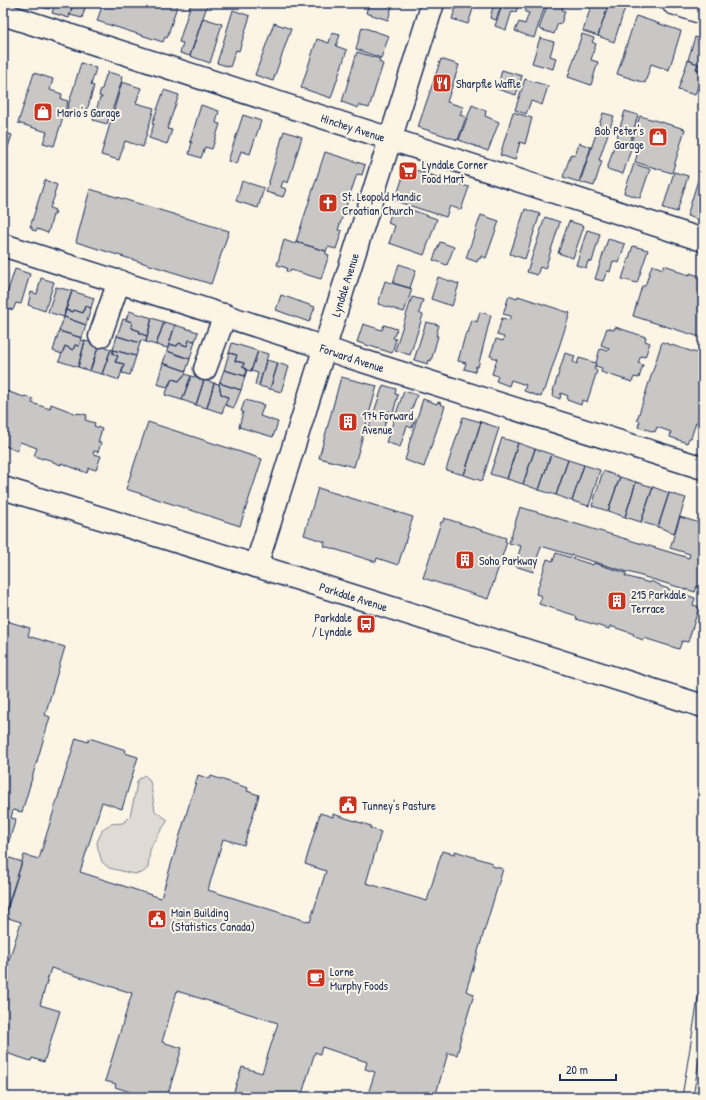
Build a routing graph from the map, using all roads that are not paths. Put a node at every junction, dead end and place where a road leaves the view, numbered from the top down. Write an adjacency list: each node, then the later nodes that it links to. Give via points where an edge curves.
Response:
1 (433, 3): 5 (street, Lyndale Avenue)
2 (673, 3): 3 (street)
3 (703, 13)
4 (3, 14): 5 (street, Hinchey Avenue)
5 (390, 139): 6 (street, Hinchey Avenue); 11 (street, Lyndale Avenue)
6 (703, 240)
7 (3, 245): 8 (street, Forward Avenue)
8 (119, 282): 9 (street, Forward Avenue); 10 (street)
9 (225, 315): 11 (street, Forward Avenue); 12 (street)
10 (100, 336)
11 (324, 347): 13 (street, Forward Avenue); 15 (street, Lyndale Avenue)
12 (206, 369)
13 (703, 468)
14 (3, 488): 15 (street, Parkdale Avenue)
15 (256, 566): 16 (street, Parkdale Avenue)
16 (703, 706)

